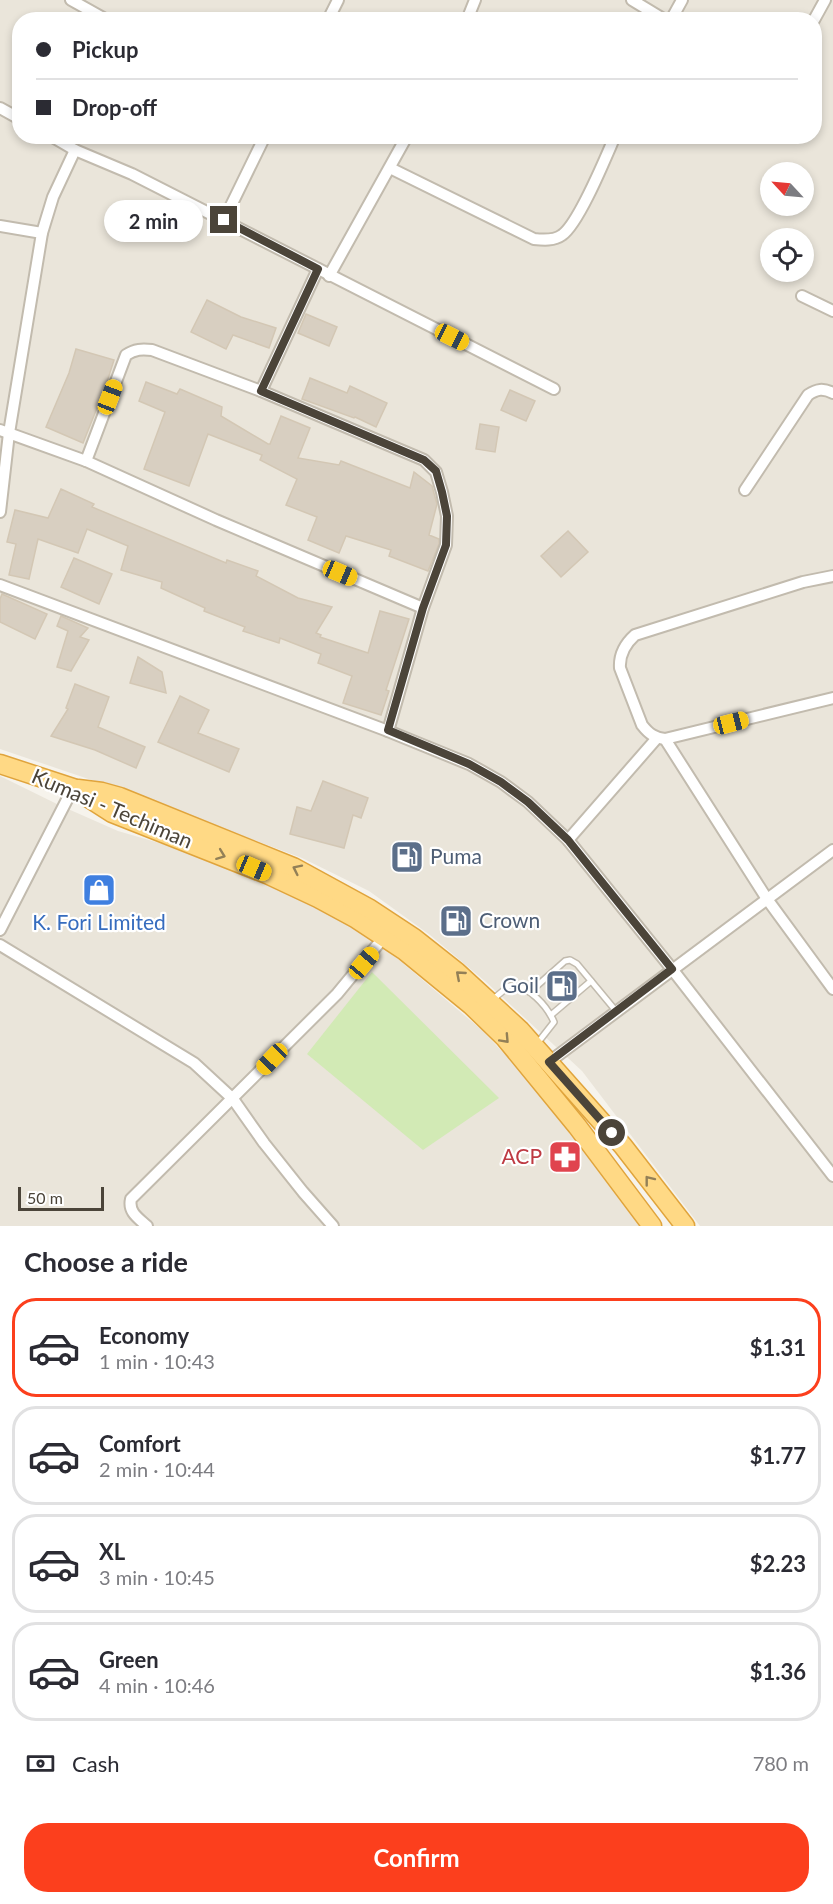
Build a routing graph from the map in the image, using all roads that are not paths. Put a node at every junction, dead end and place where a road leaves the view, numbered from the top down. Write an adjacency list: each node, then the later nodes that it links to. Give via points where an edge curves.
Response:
1 (71, 0): 3 (street)
2 (632, 0): 4 (street)
3 (93, 12)
4 (652, 12)
5 (65, 144): 9 (street)
6 (261, 144): 11 (street)
7 (403, 144): 10 (street)
8 (611, 144): 10 (street, via 574,222 560,237 547,240 534,239)
9 (75, 150): 11 (street); 13 (street)
10 (390, 168): 15 (street)
11 (224, 220): 14 (street)
12 (0, 226): 13 (street)
13 (42, 232): 21 (street)
14 (318, 269): 15 (street); 19 (street)
15 (329, 276): 18 (street)
16 (802, 296): 17 (street)
17 (833, 311)
18 (554, 388)
19 (261, 391): 22 (street, via 152,350 133,350 126,355); 27 (street, via 424,460 436,471 447,516 446,545)
20 (833, 393): 23 (street, via 822,389 808,395)
21 (4, 432): 22 (street); 24 (street)
22 (86, 461): 27 (street)
23 (745, 490)
24 (0, 512)
25 (833, 576): 30 (street, via 792,585 635,635 628,641 622,650 620,668 642,725)
26 (0, 585): 29 (street)
27 (423, 608): 29 (street)
28 (833, 698): 30 (street)
29 (388, 730): 33 (street, via 501,782)
30 (661, 739): 33 (street); 35 (street)
31 (0, 764): 32 (highway, Kumasi - Techiman)
32 (73, 788): 36 (street); 37 (highway, Kumasi - Techiman, one-way to 37, via 112,813 223,855 318,898); 43 (highway, one-way to 32, via 414,938 293,867 120,797)
33 (568, 840): 39 (street)
34 (833, 850): 35 (street)
35 (767, 899): 39 (street); 41 (street)
36 (0, 930)
37 (384, 937): 48 (street, via 337,994); 52 (highway, Kumasi - Techiman, one-way to 52, via 436,974 505,1038)
38 (0, 945): 48 (street, via 194,1064)
39 (672, 969): 44 (street); 49 (street)
40 (591, 981): 42 (lane, via 577,964 568,960); 44 (lane); 45 (lane)
41 (833, 989)
42 (530, 992): 43 (lane, via 520,986 509,986); 45 (lane)
43 (490, 1001): 46 (highway)
44 (616, 1011): 47 (street)
45 (550, 1015): 46 (lane, via 554,1024)
46 (535, 1046): 47 (highway)
47 (549, 1062): 53 (highway, one-way to 47, via 623,1146)
48 (233, 1099): 50 (street, via 131,1199 133,1214); 51 (street)
49 (833, 1176)
50 (147, 1226)
51 (333, 1226)
52 (652, 1226)
53 (684, 1226)

